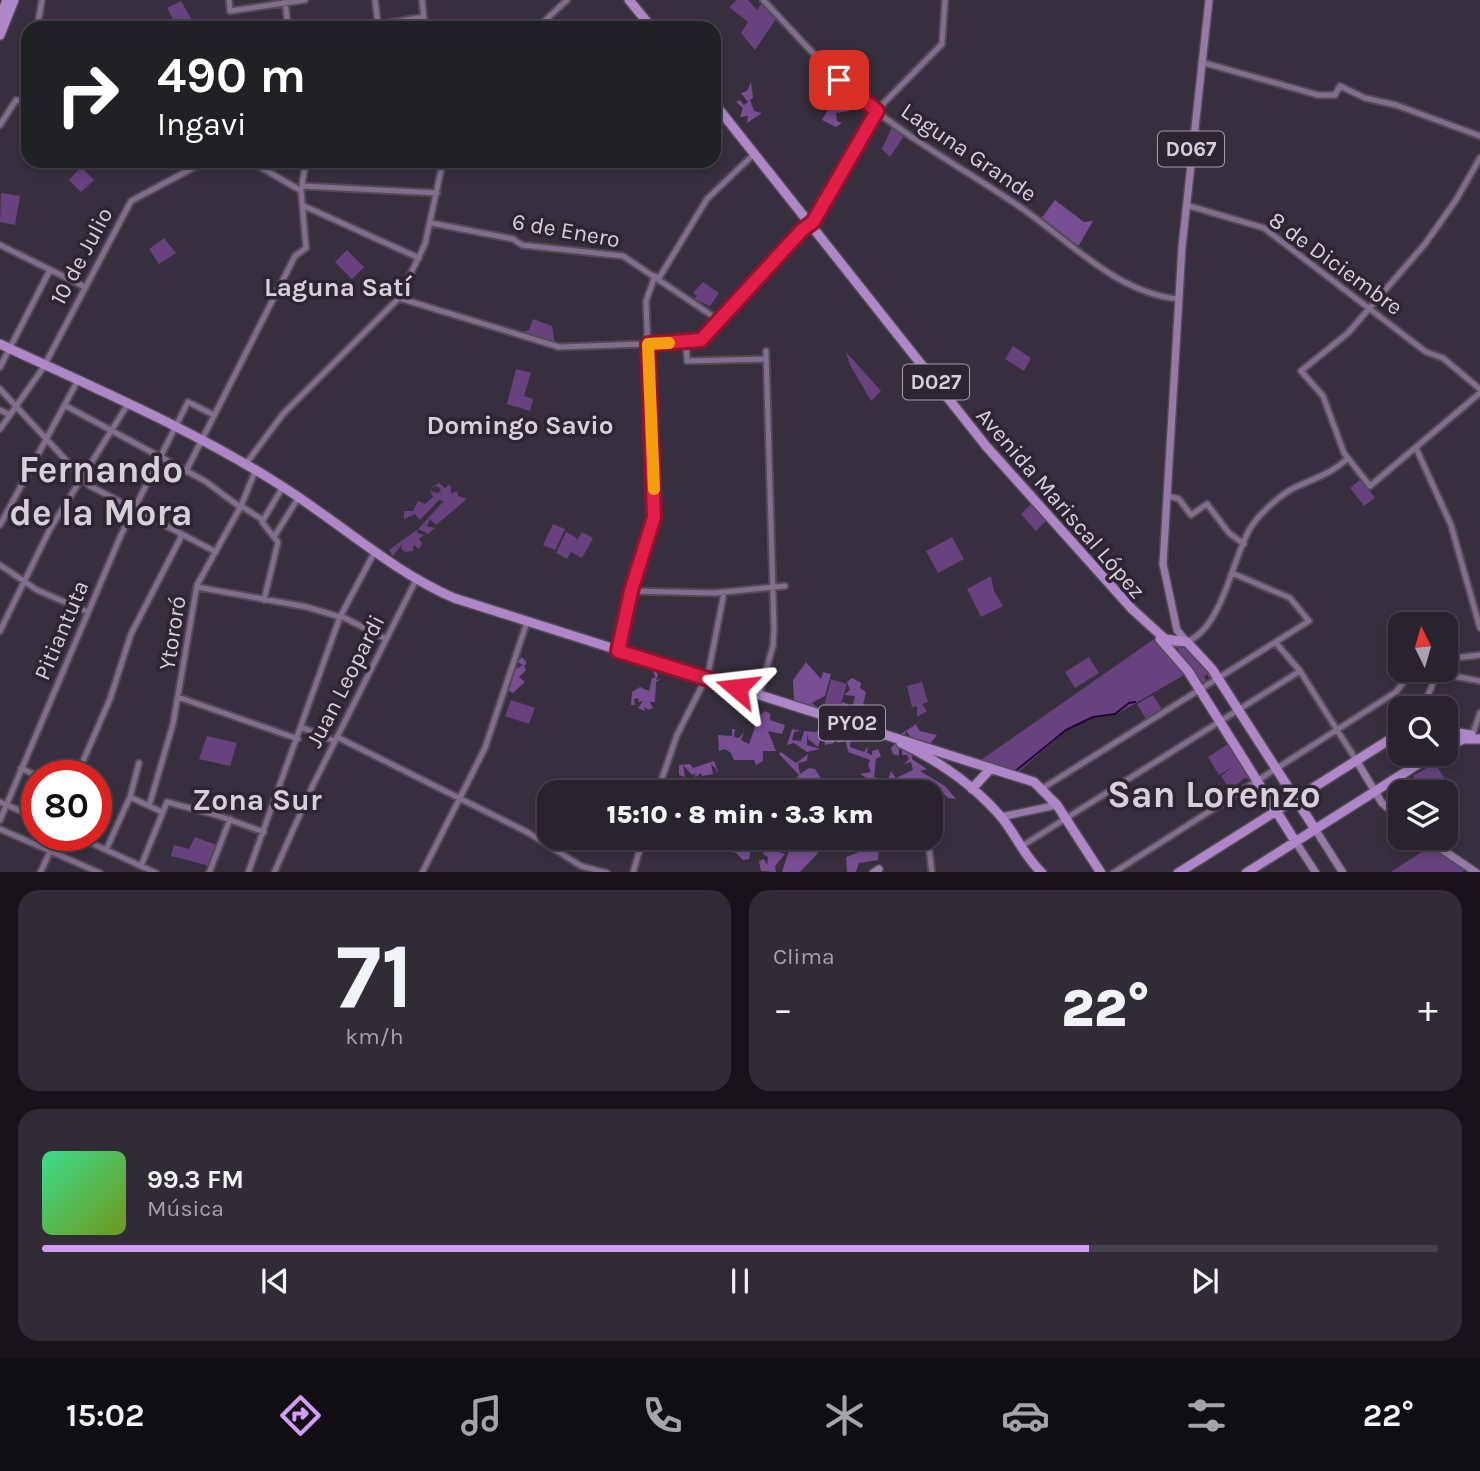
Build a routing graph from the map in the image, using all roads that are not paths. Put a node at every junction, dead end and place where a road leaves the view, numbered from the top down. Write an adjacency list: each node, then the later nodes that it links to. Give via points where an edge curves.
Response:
1 (7, 0): 15 (highway)
2 (14, 0): 23 (highway)
3 (42, 0): 16 (street)
4 (229, 0): 13 (street, via 230,11)
5 (305, 0): 13 (street)
6 (375, 0): 18 (street)
7 (422, 0): 14 (street)
8 (567, 0): 21 (street)
9 (627, 0): 22 (highway)
10 (762, 0): 27 (street, Laguna Grande, via 832,73)
11 (945, 0): 27 (street, via 942,44)
12 (1209, 0): 24 (main road, D067)
13 (285, 1): 17 (street)
14 (424, 17): 19 (street); 20 (street)
15 (0, 18)
16 (38, 21)
17 (287, 21)
18 (378, 21)
19 (398, 21)
20 (424, 21)
21 (544, 21)
22 (644, 21)
23 (0, 35)
24 (1201, 62): 31 (street, via 1318,95 1334,95 1340,86); 40 (main road, D067)
25 (21, 106): 28 (street)
26 (0, 108): 28 (street)
27 (877, 111): 43 (street); 50 (street, Laguna Grande, via 1122,281 1155,296)
28 (8, 113): 30 (street)
29 (721, 114): 32 (highway, Avenida Mariscal López / D027)
30 (0, 125)
31 (1480, 136)
32 (754, 154): 43 (highway, Avenida Mariscal López / D027); 47 (street, via 708,199)
33 (1480, 158): 51 (street, via 1437,229)
34 (192, 168): 48 (street, 10 de Julio, via 133,198)
35 (263, 168): 38 (street)
36 (305, 168): 38 (street)
37 (442, 168): 39 (street)
38 (301, 187): 39 (street); 41 (street)
39 (437, 193): 42 (street)
40 (1186, 205): 50 (main road, D067); 51 (street, 8 de Diciembre, via 1264,228)
41 (304, 206): 45 (street); 66 (street, via 306,248 295,256)
42 (431, 223): 45 (street); 47 (street, 6 de Enero, via 513,239 522,245 623,256)
43 (809, 225): 52 (street); 107 (highway, Avenida Mariscal López / D027, via 985,447 1113,593); 107 (highway, Avenida Mariscal López / D027, via 979,437 1084,556 1162,637)
44 (0, 245): 46 (street)
45 (419, 258): 49 (street)
46 (50, 270): 48 (street); 55 (street)
47 (657, 277): 52 (street, 6 de Enero); 54 (street, via 646,301)
48 (83, 286): 56 (street, 10 de Julio)
49 (399, 298): 54 (street, via 559,347); 75 (street, via 283,414)
50 (1180, 299): 80 (main road, D067)
51 (1370, 306): 60 (street, 8 de Diciembre, via 1426,352 1456,368); 74 (street, via 1348,332 1301,371 1324,396)
52 (720, 321): 53 (street, via 699,342)
53 (686, 342): 54 (street); 97 (street, via 687,361 766,355)
54 (648, 344): 98 (street, via 654,512)
55 (5, 348): 56 (highway, PY02); 57 (street)
56 (44, 366): 58 (highway, PY02); 63 (street, 10 de Julio)
57 (0, 367)
58 (77, 382): 61 (street); 62 (highway, PY02)
59 (0, 389): 63 (street)
60 (1480, 391): 72 (street)
61 (66, 406): 69 (street); 70 (street)
62 (127, 406): 68 (highway, PY02); 69 (street)
63 (15, 407): 65 (street, 10 de Julio); 70 (street)
64 (0, 410): 65 (street)
65 (10, 415): 67 (street, 10 de Julio)
66 (214, 415): 68 (street, Pitiantuta, via 188,402); 71 (street)
67 (0, 429)
68 (174, 429): 71 (highway, PY02); 73 (street, Pitiantuta)
69 (111, 432): 73 (street); 78 (street)
70 (47, 441): 78 (street); 85 (street)
71 (200, 442): 75 (highway, PY02); 76 (street); 77 (highway, PY02)
72 (1416, 449): 74 (street, via 1370,486); 104 (street, via 1451,525)
73 (160, 458): 76 (street); 83 (street, Pitiantuta)
74 (1347, 459): 88 (street, via 1327,475 1290,490 1252,525)
75 (246, 465): 94 (highway, PY02, via 299,497)
76 (186, 471): 82 (street)
77 (254, 474): 79 (highway, PY02); 82 (street, Ytororó)
78 (81, 479): 83 (street); 93 (street)
79 (281, 490): 81 (highway, PY02); 84 (street)
80 (1168, 496): 88 (street, via 1179,499 1191,516 1207,504 1229,533); 107 (main road, D067, via 1163,573)
81 (297, 500): 87 (street); 90 (highway, PY02)
82 (241, 507): 84 (street); 89 (street, Ytororó)
83 (134, 509): 86 (street); 101 (street, Pitiantuta)
84 (263, 520): 87 (street, via 262,526)
85 (0, 525)
86 (183, 535): 89 (street); 132 (street, via 131,634 110,699)
87 (274, 537): 100 (street, via 278,542)
88 (1244, 544): 92 (street)
89 (216, 552): 96 (street, Ytororó)
90 (373, 555): 94 (highway, PY02); 102 (street)
91 (0, 565): 93 (street)
92 (1232, 573): 107 (street, via 1214,617); 108 (street, via 1288,597 1309,621)
93 (24, 582): 101 (street); 105 (street)
94 (415, 582): 103 (highway, PY02); 106 (street, Juan Leopardi)
95 (785, 586): 97 (street)
96 (197, 587): 100 (street); 120 (street, Ytororó)
97 (775, 587): 99 (street); 119 (street, via 774,645)
98 (631, 591): 99 (street); 109 (street)
99 (724, 593): 115 (street)
100 (264, 600): 102 (street)
101 (88, 612): 131 (street, Pitiantuta)
102 (340, 617): 106 (street); 124 (street)
103 (527, 624): 109 (highway, PY02); 115 (highway, PY02); 146 (street, via 491,733)
104 (1480, 628)
105 (0, 631)
106 (386, 639): 128 (street, Juan Leopardi)
107 (1176, 640): 113 (highway, D027); 118 (highway, Avenida Mariscal López / D027, via 1179,659)
108 (1276, 643): 112 (street); 113 (street)
109 (618, 651): 115 (highway, PY02)
110 (1480, 655): 111 (street)
111 (1458, 658)
112 (1300, 671): 121 (street); 125 (street)
113 (1215, 672): 118 (street); 121 (highway, D027)
114 (1458, 676): 116 (street)
115 (706, 680): 119 (highway, PY02); 135 (highway, PY02, via 894,740); 140 (street, via 677,735)
116 (1480, 681)
117 (1404, 682): 125 (street, via 1396,692)
118 (1200, 691): 123 (highway, D027); 142 (street)
119 (760, 695): 130 (highway, PY02)
120 (178, 697): 127 (street); 152 (street, Ytororó)
121 (1239, 709): 123 (street); 139 (highway, D027)
122 (1480, 713): 126 (street)
123 (1219, 722): 141 (highway, D027); 158 (street)
124 (301, 727): 127 (street); 128 (street)
125 (1336, 729): 133 (street); 139 (street)
126 (1472, 737)
127 (298, 739): 163 (street)
128 (335, 739): 146 (street); 180 (street, Juan Leopardi)
129 (1388, 740): 133 (highway)
130 (946, 753): 135 (highway); 138 (highway, PY02)
131 (24, 760)
132 (83, 760)
133 (1356, 760): 144 (main road); 147 (highway)
134 (139, 763): 145 (street)
135 (941, 766): 143 (highway, PY02)
136 (1415, 766): 144 (highway)
137 (21, 768): 149 (street, Pitiantuta)
138 (991, 768): 142 (highway, PY02); 143 (highway)
139 (1276, 769): 141 (street); 147 (highway, D027)
140 (661, 780)
141 (1256, 781): 154 (highway, D027); 188 (street)
142 (1043, 788): 151 (highway, PY02)
143 (972, 789): 157 (highway)
144 (1375, 791): 148 (highway); 150 (main road)
145 (130, 797): 152 (street); 164 (street)
146 (459, 798): 174 (street); 181 (street)
147 (1295, 798): 154 (highway); 162 (highway, D027)
148 (1363, 800): 150 (main road); 162 (highway)
149 (3, 803): 155 (street); 160 (street, Pitiantuta)
150 (1382, 803): 153 (main road)
151 (1056, 804): 157 (main road); 158 (highway, PY02)
152 (149, 806): 156 (street)
153 (1388, 808)
154 (1275, 810): 166 (highway, D027); 189 (highway)
155 (21, 811)
156 (162, 812): 159 (street, via 167,802); 173 (street)
157 (1001, 817): 167 (highway)
158 (1066, 818): 167 (street); 187 (highway, PY02)
159 (230, 819): 163 (street); 178 (street)
160 (0, 820)
161 (0, 829): 165 (street)
162 (1315, 829): 166 (highway); 192 (main road)
163 (264, 832): 179 (street)
164 (112, 837)
165 (21, 838)
166 (1295, 841): 190 (highway); 191 (main road)
167 (1022, 846): 186 (highway)
168 (640, 850): 184 (street)
169 (929, 850): 185 (street)
170 (1443, 850): 193 (main road)
171 (50, 851): 175 (street); 176 (street)
172 (108, 851): 173 (street)
173 (141, 866): 177 (street)
174 (581, 866): 182 (street); 183 (street)
175 (40, 872)
176 (98, 872)
177 (154, 872)
178 (209, 872)
179 (248, 872)
180 (274, 872)
181 (422, 872)
182 (578, 872)
183 (603, 872)
184 (634, 872)
185 (932, 872)
186 (1041, 872)
187 (1100, 872)
188 (1113, 872)
189 (1180, 872)
190 (1248, 872)
191 (1315, 872)
192 (1342, 872)
193 (1476, 872)

